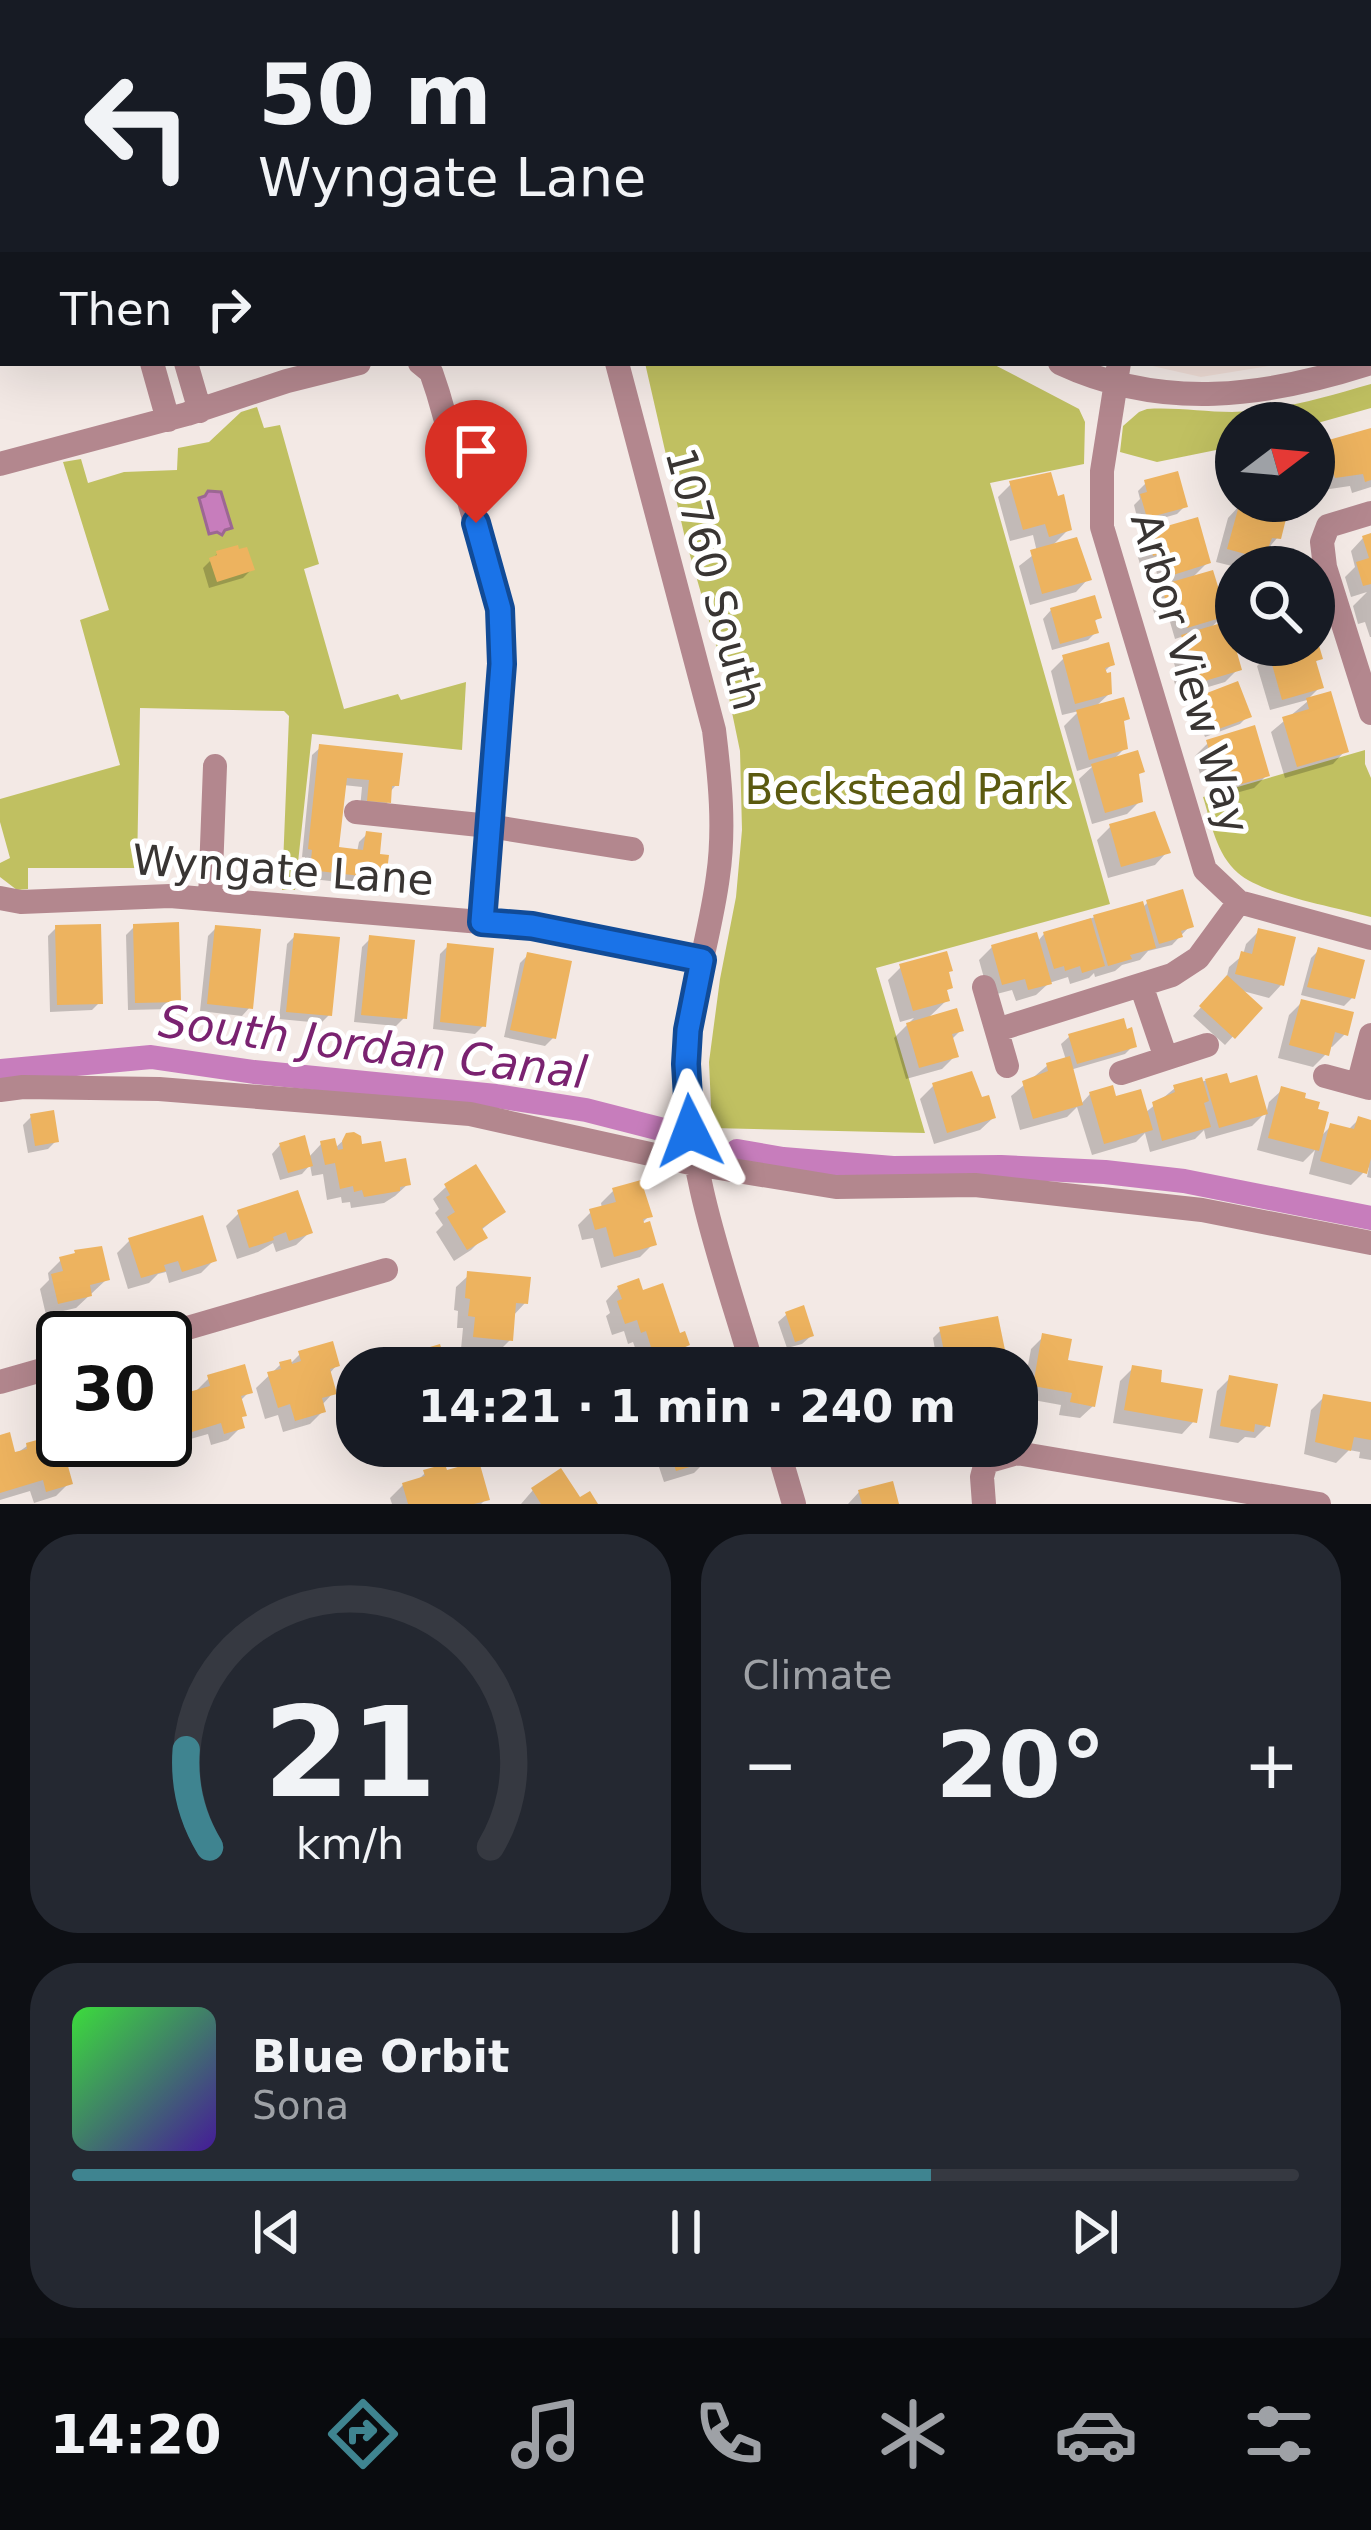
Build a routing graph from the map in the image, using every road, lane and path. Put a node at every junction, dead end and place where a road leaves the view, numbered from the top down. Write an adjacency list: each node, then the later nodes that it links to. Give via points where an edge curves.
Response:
1 (153, 366): 10 (street)
2 (187, 366): 9 (street)
3 (347, 366): 9 (street)
4 (424, 366): 16 (street, via 500,609)
5 (618, 366): 23 (street, 10760 South, via 714,730 722,825)
6 (1076, 366): 8 (street)
7 (1360, 366): 8 (street, via 1211,394 1148,391)
8 (1117, 374): 20 (street, Arbor View Way, via 1102,526 1205,870)
9 (200, 411): 10 (street)
10 (168, 420): 11 (street)
11 (0, 464)
12 (1371, 513): 13 (street, via 1328,526 1322,542)
13 (1371, 713)
14 (215, 766): 19 (street)
15 (356, 812): 16 (street)
16 (489, 826): 17 (street); 21 (street)
17 (632, 849)
18 (0, 898): 19 (street, Wyngate Lane)
19 (210, 899): 21 (street, Wyngate Lane)
20 (1239, 902): 22 (street); 24 (street, via 1198,958)
21 (482, 922): 23 (street, Wyngate Lane)
22 (1371, 938)
23 (702, 960): 35 (street, 10760 South, via 686,1064)
24 (1142, 985): 26 (street); 29 (street)
25 (984, 987): 26 (street)
26 (997, 1030): 30 (street)
27 (1371, 1035): 33 (street)
28 (1207, 1045): 29 (street)
29 (1166, 1058): 31 (street)
30 (1007, 1066)
31 (1121, 1073)
32 (1325, 1076): 33 (street)
33 (1364, 1086)
34 (0, 1090): 35 (street, via 159,1089 470,1114)
35 (694, 1164): 36 (street, via 836,1187 975,1185 1202,1210); 39 (street, 10760 South)
36 (1371, 1243)
37 (386, 1270): 38 (street)
38 (192, 1326)
39 (748, 1347)
40 (36, 1372): 41 (street)
41 (0, 1382)
42 (783, 1467): 43 (street)
43 (794, 1504)
44 (984, 1504): 45 (street, via 986,1462 1017,1453)
45 (1318, 1504)

